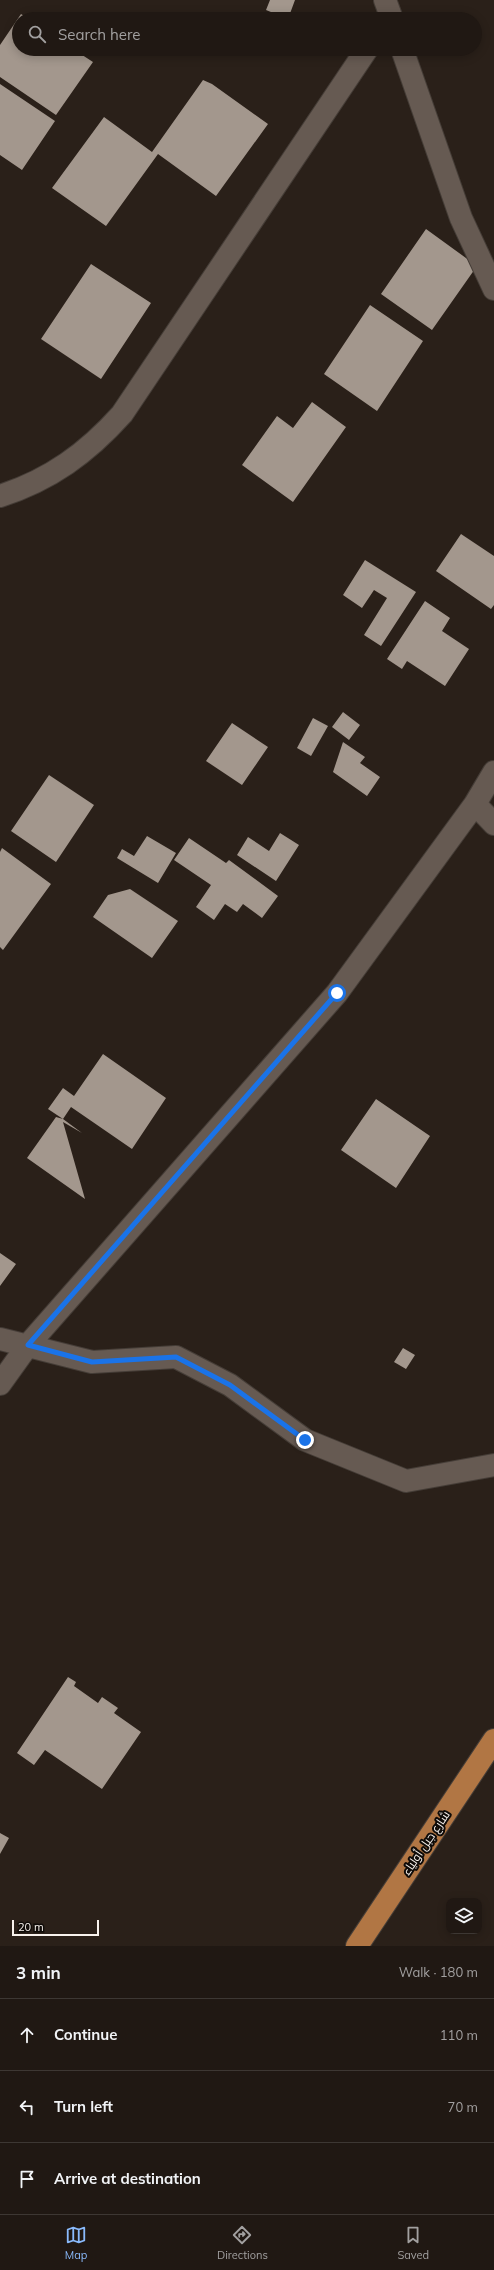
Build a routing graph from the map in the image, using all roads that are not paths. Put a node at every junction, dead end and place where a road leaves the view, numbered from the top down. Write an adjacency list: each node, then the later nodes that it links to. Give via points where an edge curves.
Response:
1 (362, 56): 4 (street, via 122,414 101,437 50,476)
2 (404, 56): 3 (street, via 461,218)
3 (494, 289)
4 (0, 496)
5 (494, 772): 6 (street)
6 (475, 804): 7 (street); 9 (street, via 337,993)
7 (494, 824)
8 (0, 1339): 9 (street)
9 (28, 1345): 10 (street); 11 (street, via 92,1362 176,1357 230,1385 305,1440 406,1481)
10 (0, 1384)
11 (494, 1465)
12 (494, 1740): 13 (highway, شارع جبل أولياء)
13 (358, 1946)

